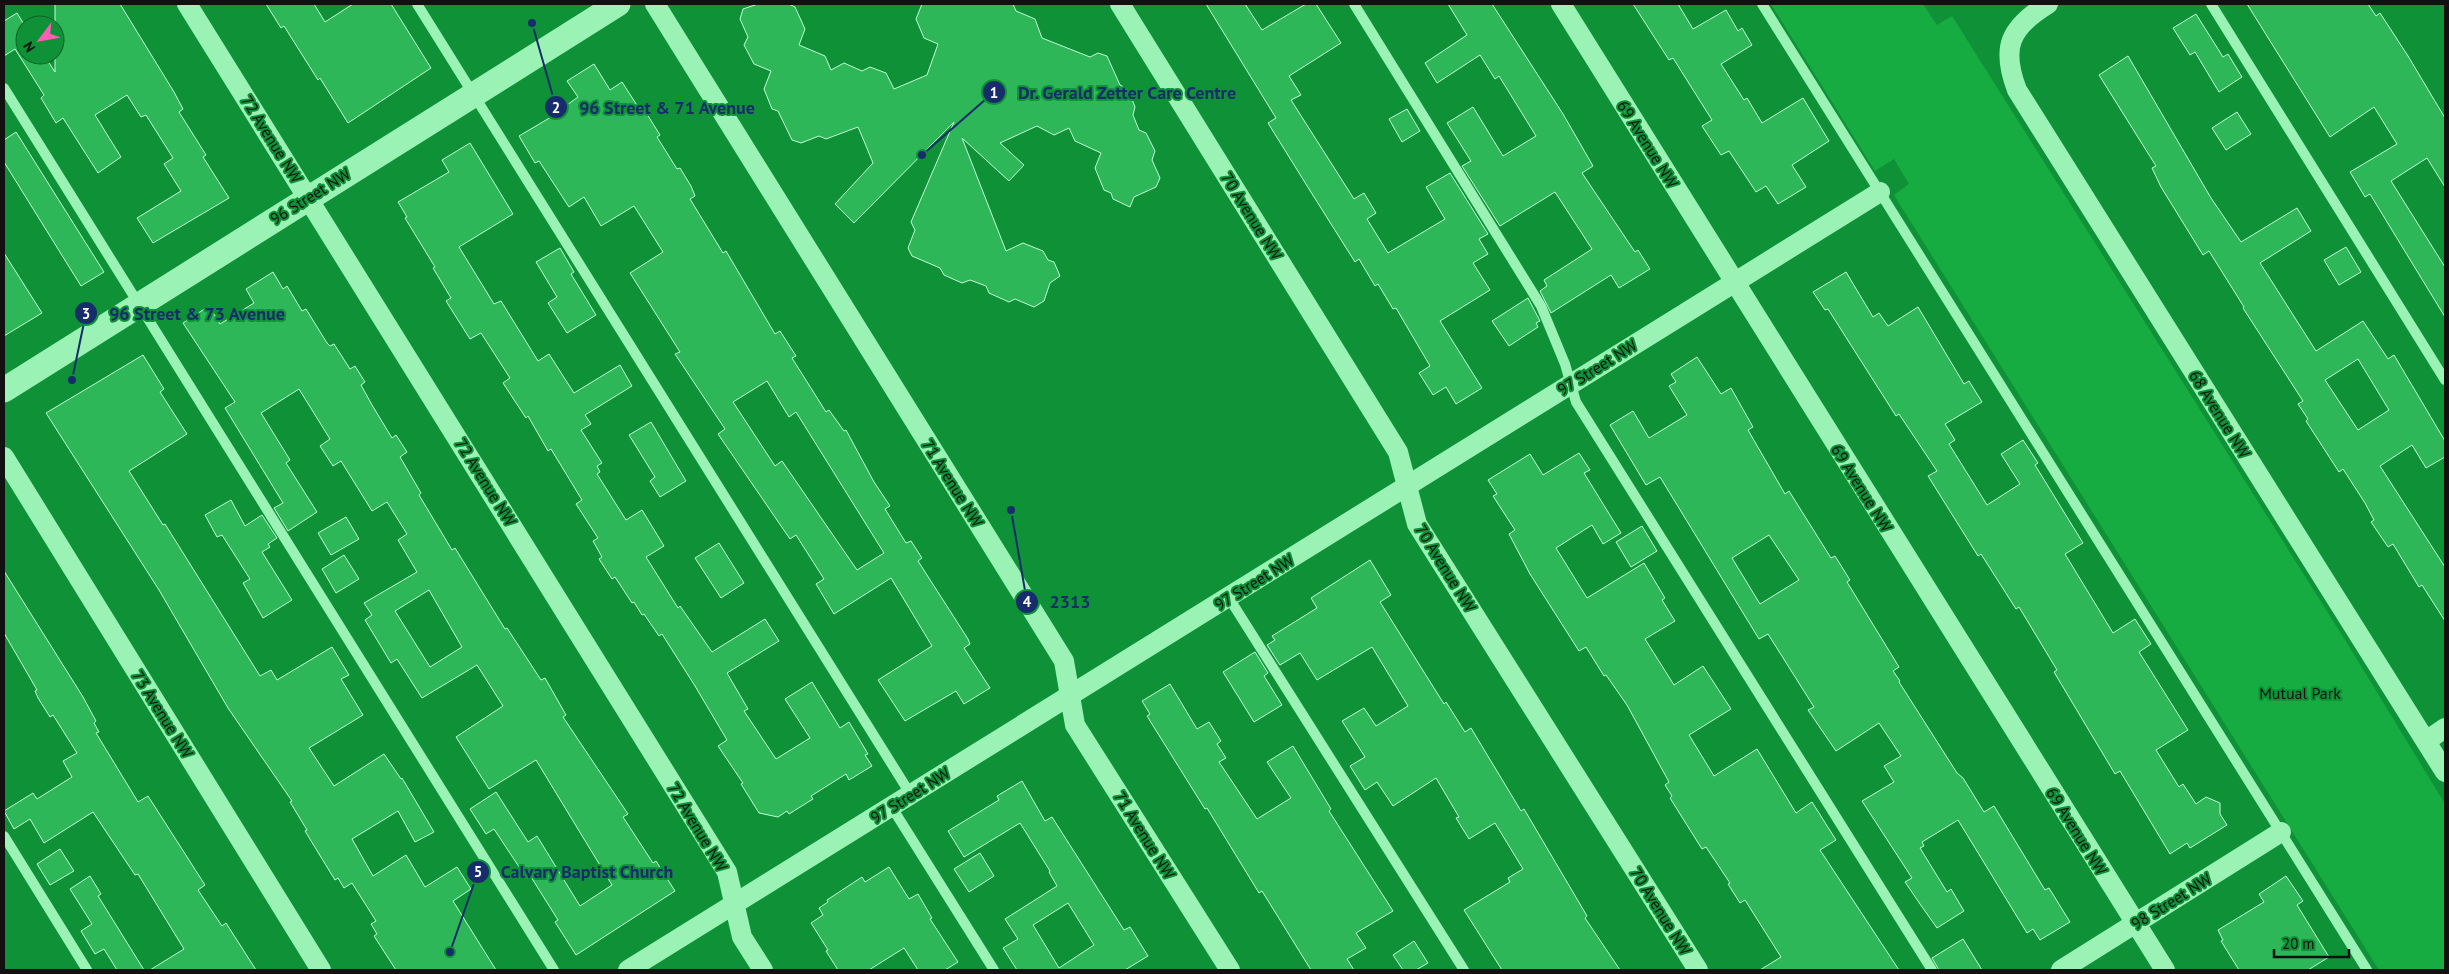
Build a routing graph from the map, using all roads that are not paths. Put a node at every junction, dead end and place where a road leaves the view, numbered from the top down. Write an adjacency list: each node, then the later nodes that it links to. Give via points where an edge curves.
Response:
1 (187, 4): 14 (street, 72 Avenue NW)
2 (417, 4): 12 (lane)
3 (618, 4): 12 (street, 96 Street NW)
4 (655, 4): 23 (street, 71 Avenue NW, via 1064,661)
5 (1120, 4): 21 (street, 70 Avenue NW, via 1398,452)
6 (1354, 4): 18 (lane, via 1541,306)
7 (1561, 4): 15 (street, 69 Avenue NW)
8 (1762, 4): 13 (lane)
9 (2211, 4): 17 (lane)
10 (2040, 6): 25 (street, 68 Avenue NW, via 2021,25 2008,51 2009,69 2017,90)
11 (4, 88): 16 (lane)
12 (474, 96): 14 (street, 96 Street NW); 27 (lane)
13 (1880, 192): 15 (street, 97 Street NW); 29 (lane)
14 (309, 197): 16 (street, 96 Street NW); 31 (street, 72 Avenue NW, via 727,872)
15 (1733, 282): 18 (street, 97 Street NW); 32 (street, 69 Avenue NW)
16 (139, 304): 19 (street, 96 Street NW); 35 (lane)
17 (2445, 380)
18 (1571, 383): 21 (street, 97 Street NW); 42 (lane, via 1576,402)
19 (4, 390)
20 (4, 457): 34 (street, 73 Avenue NW)
21 (1407, 486): 22 (street, 97 Street NW); 41 (street, 70 Avenue NW, via 1417,524)
22 (1229, 598): 23 (street, 97 Street NW); 40 (lane)
23 (1070, 695): 27 (street, 97 Street NW); 39 (street, 71 Avenue NW, via 1075,725)
24 (2445, 728): 25 (street)
25 (2426, 741): 26 (street, 68 Avenue NW)
26 (2445, 772)
27 (911, 795): 28 (street, 97 Street NW)
28 (891, 806): 31 (street, 97 Street NW); 38 (lane)
29 (2281, 832): 32 (street, 98 Street NW); 45 (lane)
30 (4, 836): 33 (lane)
31 (734, 903): 36 (street, 97 Street NW); 37 (street, 72 Avenue NW, via 742,936)
32 (2135, 924): 43 (street, 98 Street NW); 44 (street, 69 Avenue NW)
33 (88, 970)
34 (321, 970)
35 (554, 970)
36 (628, 970)
37 (763, 970)
38 (994, 970)
39 (1230, 970)
40 (1464, 970)
41 (1698, 970)
42 (1932, 970)
43 (2062, 970)
44 (2165, 970)
45 (2367, 970)

